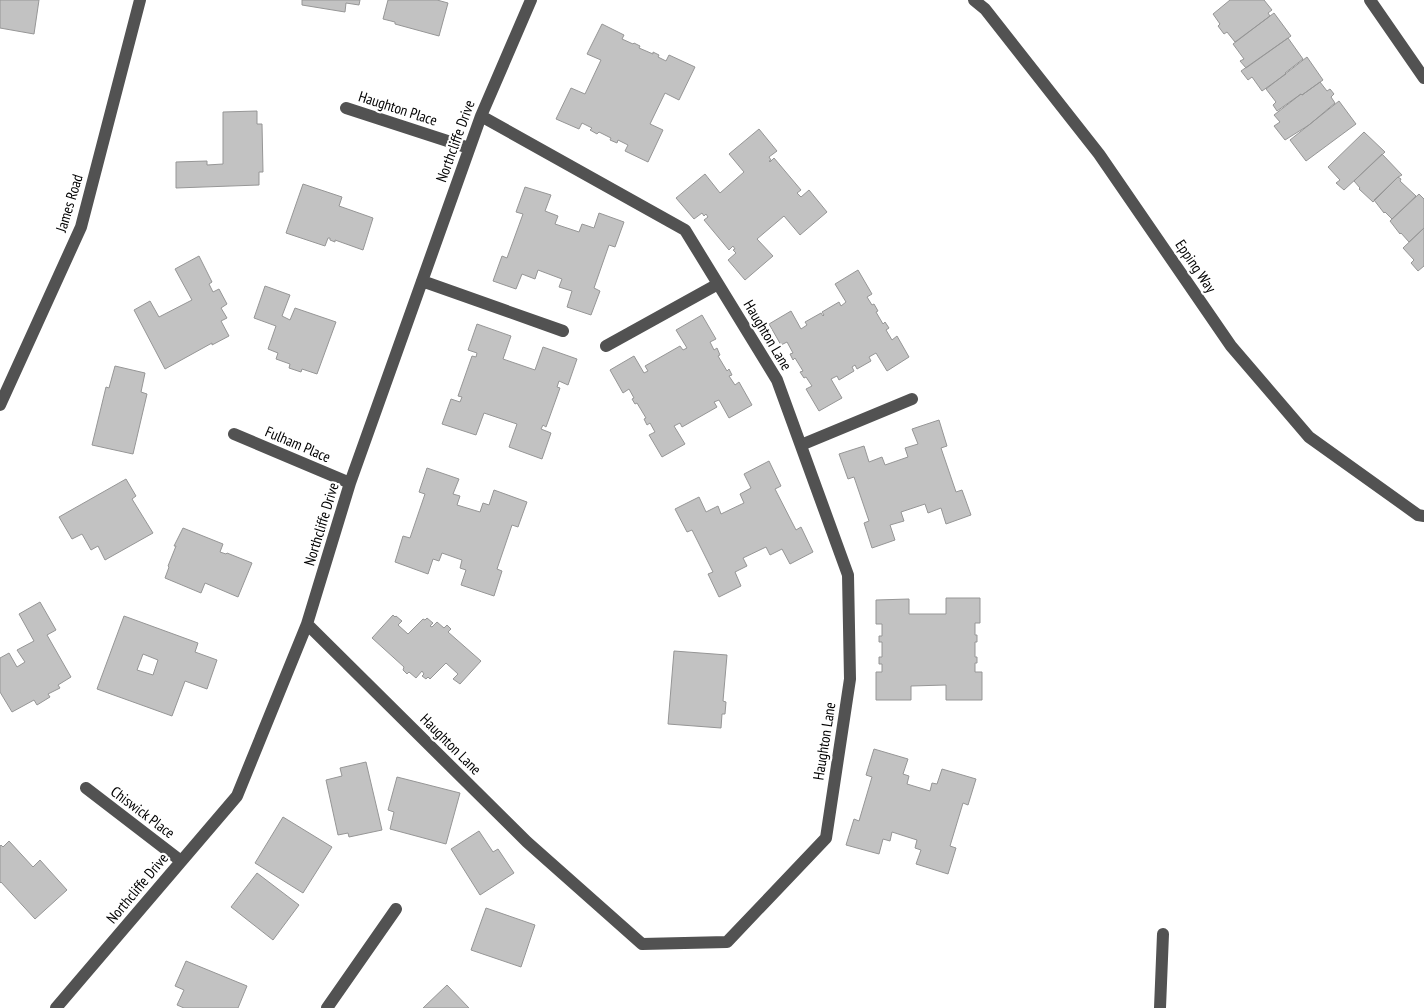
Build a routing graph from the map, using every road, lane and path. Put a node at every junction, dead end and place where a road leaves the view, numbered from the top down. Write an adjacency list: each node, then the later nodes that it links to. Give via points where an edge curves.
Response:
1 (140, 0): 14 (street, James Road, via 81,226)
2 (531, 0): 7 (street, Northcliffe Drive)
3 (974, 0): 18 (street, Epping Way, via 985,9 1099,154 1231,346 1290,414 1310,436 1418,515)
4 (1370, 0): 5 (street)
5 (1424, 78)
6 (346, 108): 8 (street, Haughton Place)
7 (481, 116): 8 (street, Northcliffe Drive); 10 (street, Haughton Lane, via 685,230)
8 (469, 148): 9 (street, Northcliffe Drive)
9 (422, 281): 11 (street); 17 (street, Northcliffe Drive)
10 (718, 284): 12 (street); 16 (street, Haughton Lane, via 777,380)
11 (563, 331)
12 (606, 346)
13 (912, 399): 16 (street)
14 (0, 405)
15 (234, 434): 17 (street, Fulham Place)
16 (800, 445): 19 (street, Haughton Lane, via 848,575 850,679 826,838 727,942 642,944 527,842)
17 (350, 483): 19 (street, Northcliffe Drive)
18 (1424, 516)
19 (307, 624): 21 (street, Northcliffe Drive, via 237,796)
20 (86, 788): 21 (street, Chiswick Place)
21 (181, 861): 24 (street, Northcliffe Drive)
22 (396, 909): 25 (street)
23 (1163, 934): 26 (street)
24 (56, 1008)
25 (327, 1008)
26 (1160, 1008)

